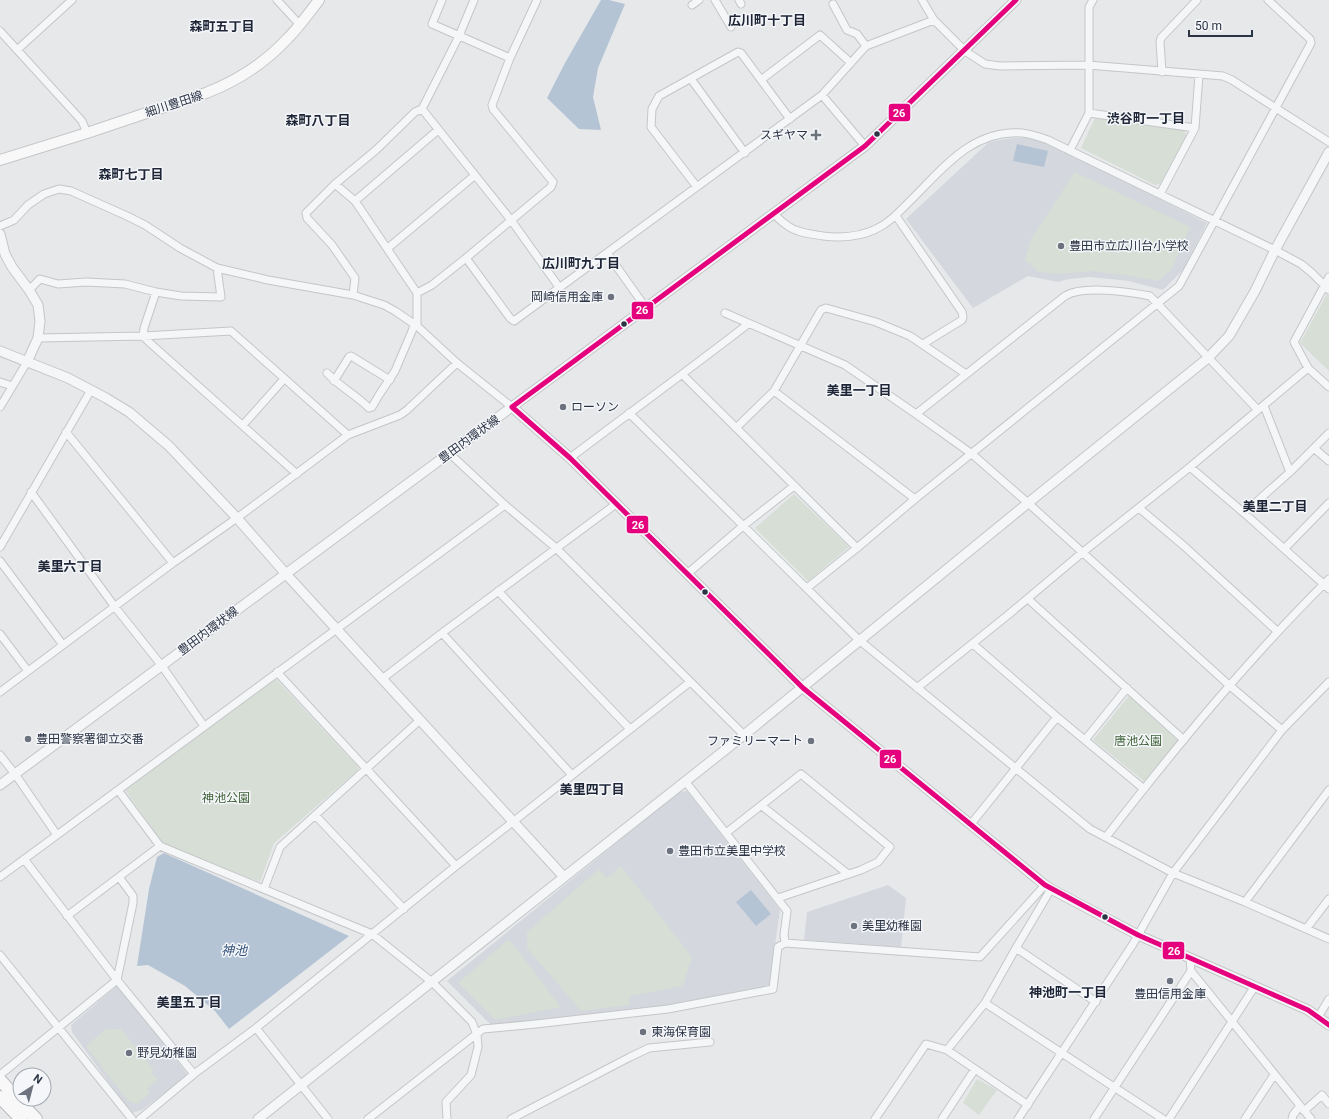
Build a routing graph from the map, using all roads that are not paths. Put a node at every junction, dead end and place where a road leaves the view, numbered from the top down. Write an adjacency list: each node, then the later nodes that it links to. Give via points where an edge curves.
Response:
1 (72, 0): 22 (street)
2 (277, 0): 17 (street)
3 (320, 0): 17 (main road, 細川豊田線)
4 (442, 0): 20 (street, via 432,24)
5 (474, 0): 20 (street)
6 (537, 0): 24 (street)
7 (699, 0): 15 (street)
8 (715, 0): 18 (street)
9 (922, 0): 16 (street)
10 (1016, 0): 23 (street, 豊田内環状線)
11 (1093, 0): 26 (street, via 1089,7)
12 (1197, 0): 27 (street, via 1160,42)
13 (1268, 0): 32 (street, via 1311,42)
14 (833, 4): 21 (street, via 847,30 857,34)
15 (692, 5)
16 (934, 20): 21 (street); 23 (street)
17 (300, 24): 38 (main road, 細川豊田線, via 279,48 256,67 223,87)
18 (731, 27)
19 (0, 31): 22 (street)
20 (459, 36): 24 (street); 33 (street)
21 (866, 46): 25 (street)
22 (17, 50): 38 (street, via 82,121)
23 (965, 50): 26 (street, via 986,64 994,66); 40 (street, 豊田内環状線)
24 (510, 58): 52 (street, via 493,101 494,109 553,182 551,187)
25 (851, 63): 30 (street, via 820,35); 31 (street)
26 (1088, 65): 27 (street); 34 (street)
27 (1162, 72): 28 (street)
28 (1199, 75): 32 (street, via 1229,78); 36 (street)
29 (691, 79): 30 (street, via 738,52); 43 (street); 47 (street, via 660,96 652,109 651,126)
30 (761, 80): 35 (street)
31 (822, 95): 35 (street); 40 (street)
32 (1276, 109): 39 (street); 53 (street)
33 (422, 110): 37 (street); 46 (street, via 415,112 376,150)
34 (1089, 113): 36 (street); 41 (street)
35 (790, 119): 43 (street)
36 (1195, 128): 48 (street)
37 (438, 130): 45 (street); 49 (street)
38 (88, 133): 44 (main road, 細川豊田線)
39 (1329, 142)
40 (865, 146): 50 (street, 豊田内環状線)
41 (1070, 150): 48 (street); 51 (street, via 1048,140 1021,133 984,139 961,151)
42 (1329, 152): 57 (street)
43 (745, 153): 47 (street)
44 (0, 160)
45 (474, 176): 52 (street); 56 (street)
46 (335, 184): 49 (street); 67 (street, via 306,213 307,218 332,245 355,278)
47 (697, 187): 58 (street)
48 (1160, 194): 53 (street)
49 (355, 200): 56 (street)
50 (774, 214): 51 (street, via 788,227 811,234 837,237 859,235 876,229); 69 (street, 豊田内環状線)
51 (896, 216): 75 (street, via 962,312 962,320)
52 (511, 220): 59 (street); 62 (street)
53 (1214, 222): 57 (street); 68 (street, via 1179,286)
54 (0, 226): 60 (street, via 14,220 28,205 44,194 59,189 145,225)
55 (0, 234): 64 (street, via 5,254)
56 (388, 248): 66 (street)
57 (1275, 250): 63 (street, via 1301,264); 78 (street, via 1255,291 1228,336)
58 (607, 254): 62 (street); 69 (street)
59 (466, 258): 62 (street, via 514,321); 66 (street, via 432,285)
60 (217, 268): 65 (street, via 222,297 182,296); 67 (street)
61 (1329, 277): 63 (street)
62 (559, 287)
63 (1326, 288): 81 (street, via 1294,342)
64 (29, 290): 65 (street, via 40,280 58,284 125,284); 74 (street, via 38,305)
65 (156, 292): 73 (street, via 144,328)
66 (417, 293): 72 (street)
67 (353, 295): 72 (street, via 384,305)
68 (1157, 304): 78 (street); 84 (street, via 1150,296 1139,294 1096,290 1072,291); 106 (street)
69 (646, 308): 95 (street, 豊田内環状線)
70 (725, 313): 71 (street)
71 (748, 324): 76 (street); 83 (street)
72 (416, 325): 80 (street); 86 (street)
73 (144, 336): 74 (street); 85 (street, via 231,331); 99 (street)
74 (38, 338): 79 (street)
75 (923, 344): 76 (street, via 876,322 826,308 820,310); 84 (street)
76 (800, 346): 92 (street); 98 (street, via 845,365)
77 (0, 351): 79 (street)
78 (1208, 358): 96 (street); 115 (street)
79 (27, 362): 89 (street); 91 (street)
80 (457, 363): 95 (street); 103 (street, via 404,412)
81 (1308, 368): 90 (street); 93 (street)
82 (327, 373): 87 (street)
83 (683, 374): 97 (street); 100 (street)
84 (966, 374): 98 (street)
85 (284, 379): 99 (street); 103 (street)
86 (390, 380): 87 (street, via 351,356); 87 (street, via 372,408)
87 (334, 381)
88 (0, 382): 89 (street)
89 (12, 386): 94 (street)
90 (1329, 386)
91 (91, 390): 101 (street); 121 (street, via 129,412 170,446)
92 (774, 391): 100 (street); 114 (street)
93 (1264, 406): 96 (street); 110 (street)
94 (0, 407)
95 (512, 407): 105 (street, 豊田内環状線); 107 (street)
96 (1258, 410): 109 (street)
97 (629, 413): 107 (street); 122 (street)
98 (916, 414): 106 (street)
99 (243, 425): 111 (street)
100 (736, 428): 112 (street)
101 (66, 432): 113 (street); 129 (street)
102 (1329, 433): 104 (street)
103 (348, 435): 111 (street)
104 (1315, 449): 108 (street); 110 (street)
105 (449, 453): 118 (street); 130 (street, 豊田内環状線)
106 (972, 454): 114 (street); 115 (street)
107 (570, 458): 117 (street)
108 (1329, 461)
109 (1190, 467): 119 (street); 120 (street)
110 (1290, 472): 120 (street)
111 (296, 474): 121 (street)
112 (794, 486): 122 (street); 125 (street)
113 (31, 492): 123 (street); 136 (street)
114 (915, 499): 125 (street)
115 (1028, 503): 127 (street); 141 (street)
116 (1329, 503): 126 (street)
117 (616, 504): 124 (street); 131 (street)
118 (505, 505): 124 (street); 137 (street)
119 (1139, 508): 127 (street); 138 (street)
120 (1244, 513): 126 (street)
121 (237, 518): 129 (street); 130 (street)
122 (743, 526): 131 (street); 133 (street)
123 (0, 547)
124 (556, 548): 134 (street); 148 (street)
125 (857, 548): 133 (street)
126 (1285, 548): 132 (street)
127 (1083, 552): 135 (street); 150 (street)
128 (0, 561): 143 (street)
129 (173, 563): 136 (street)
130 (286, 574): 137 (street); 144 (street, 豊田内環状線)
131 (687, 574): 151 (street)
132 (1327, 584): 138 (street)
133 (807, 588): 141 (street)
134 (498, 592): 139 (street); 158 (street)
135 (1028, 599): 142 (street); 153 (street)
136 (115, 607): 143 (street); 144 (street)
137 (337, 628): 146 (street); 147 (street)
138 (1277, 631): 150 (street)
139 (442, 633): 147 (street); 167 (street)
140 (0, 634): 145 (street)
141 (859, 640): 151 (street); 152 (street)
142 (972, 644): 152 (street); 155 (street)
143 (63, 645): 145 (street)
144 (162, 666): 157 (street); 166 (street, 豊田内環状線)
145 (28, 671): 154 (street)
146 (277, 672): 157 (street); 165 (street)
147 (382, 679): 156 (street)
148 (690, 682): 158 (street); 160 (street)
149 (1329, 682): 159 (street)
150 (1229, 685): 159 (street); 162 (street)
151 (803, 688): 160 (street); 176 (street)
152 (917, 688): 164 (street)
153 (1127, 688): 161 (street); 162 (street)
154 (0, 692)
155 (1057, 717): 161 (street); 164 (street)
156 (420, 720): 165 (street); 175 (street)
157 (204, 726): 171 (street)
158 (630, 729): 167 (street)
159 (1282, 730): 183 (street)
160 (744, 735): 168 (street)
161 (1085, 740): 170 (street)
162 (1184, 740): 170 (street)
163 (0, 755): 166 (street)
164 (1015, 768): 176 (street); 179 (street, via 1090,829)
165 (365, 769): 174 (street); 182 (street)
166 (15, 774): 169 (street, 豊田内環状線); 178 (street)
167 (572, 775): 175 (street)
168 (685, 781): 177 (street); 187 (street)
169 (0, 785)
170 (1144, 789): 179 (street)
171 (118, 790): 178 (street); 180 (street)
172 (1329, 790): 192 (street)
173 (762, 806): 177 (street); 184 (street); 184 (street, via 801,774 890,846 878,862)
174 (315, 815): 189 (street, via 280,847); 193 (street)
175 (514, 822): 182 (street); 187 (street)
176 (971, 824): 188 (street)
177 (726, 833): 190 (street)
178 (57, 835): 181 (street)
179 (1106, 837): 183 (street)
180 (160, 846): 186 (street); 189 (street)
181 (24, 859): 185 (street); 194 (street)
182 (456, 866): 193 (street)
183 (1173, 873): 192 (street); 197 (street)
184 (848, 874): 190 (street)
185 (0, 877)
186 (119, 877): 194 (street); 204 (street, via 133,896 133,903)
187 (564, 877): 205 (street)
188 (1048, 887): 197 (street); 199 (street, via 980,956); 200 (street)
189 (264, 889): 196 (street)
190 (778, 898): 199 (street, via 787,910)
191 (1329, 899): 195 (street)
192 (1245, 902): 195 (street)
193 (404, 909): 196 (street)
194 (67, 916): 204 (street)
195 (1306, 929): 198 (street)
196 (372, 934): 205 (street); 213 (street)
197 (1138, 935): 202 (street); 208 (street)
198 (1329, 939)
199 (785, 943): 215 (street, via 778,947 773,989 668,1009 483,1029)
200 (1016, 948): 208 (street); 209 (street)
201 (0, 955): 214 (street)
202 (1190, 958): 203 (street); 206 (street)
203 (1191, 971): 211 (street); 225 (street)
204 (116, 980): 214 (street); 220 (street)
205 (432, 982): 215 (street, via 472,1022); 224 (street)
206 (1255, 986): 210 (street); 211 (street)
207 (1329, 1000): 210 (street)
208 (1096, 1002): 218 (street)
209 (986, 1003): 217 (street); 218 (street)
210 (1318, 1017): 212 (street)
211 (1232, 1022): 222 (street); 244 (street)
212 (1329, 1025)
213 (256, 1028): 220 (street); 224 (street)
214 (58, 1029): 221 (street); 233 (street)
215 (477, 1035): 237 (street); 238 (street, via 478,1047 471,1075 446,1102)
216 (710, 1042): 239 (street, via 649,1048)
217 (947, 1050): 219 (street); 230 (street, via 926,1044)
218 (1062, 1054): 225 (street); 228 (street)
219 (974, 1069): 228 (street); 240 (street)
220 (194, 1074): 234 (street)
221 (0, 1075)
222 (1274, 1075): 229 (street); 245 (street)
223 (0, 1080): 232 (highway)
224 (301, 1085): 235 (street); 236 (street)
225 (1114, 1088): 242 (street); 243 (street)
226 (0, 1097): 231 (highway)
227 (1329, 1104): 229 (street, via 1322,1095)
228 (1028, 1105): 241 (street)
229 (1302, 1108): 246 (street); 247 (street)
230 (877, 1118)
231 (21, 1119)
232 (36, 1119)
233 (132, 1119)
234 (140, 1119)
235 (258, 1119)
236 (328, 1119)
237 (368, 1119)
238 (447, 1119)
239 (511, 1119)
240 (942, 1119)
241 (1018, 1119)
242 (1094, 1119)
243 (1163, 1119)
244 (1169, 1119)
245 (1245, 1119)
246 (1292, 1119)
247 (1311, 1119)

